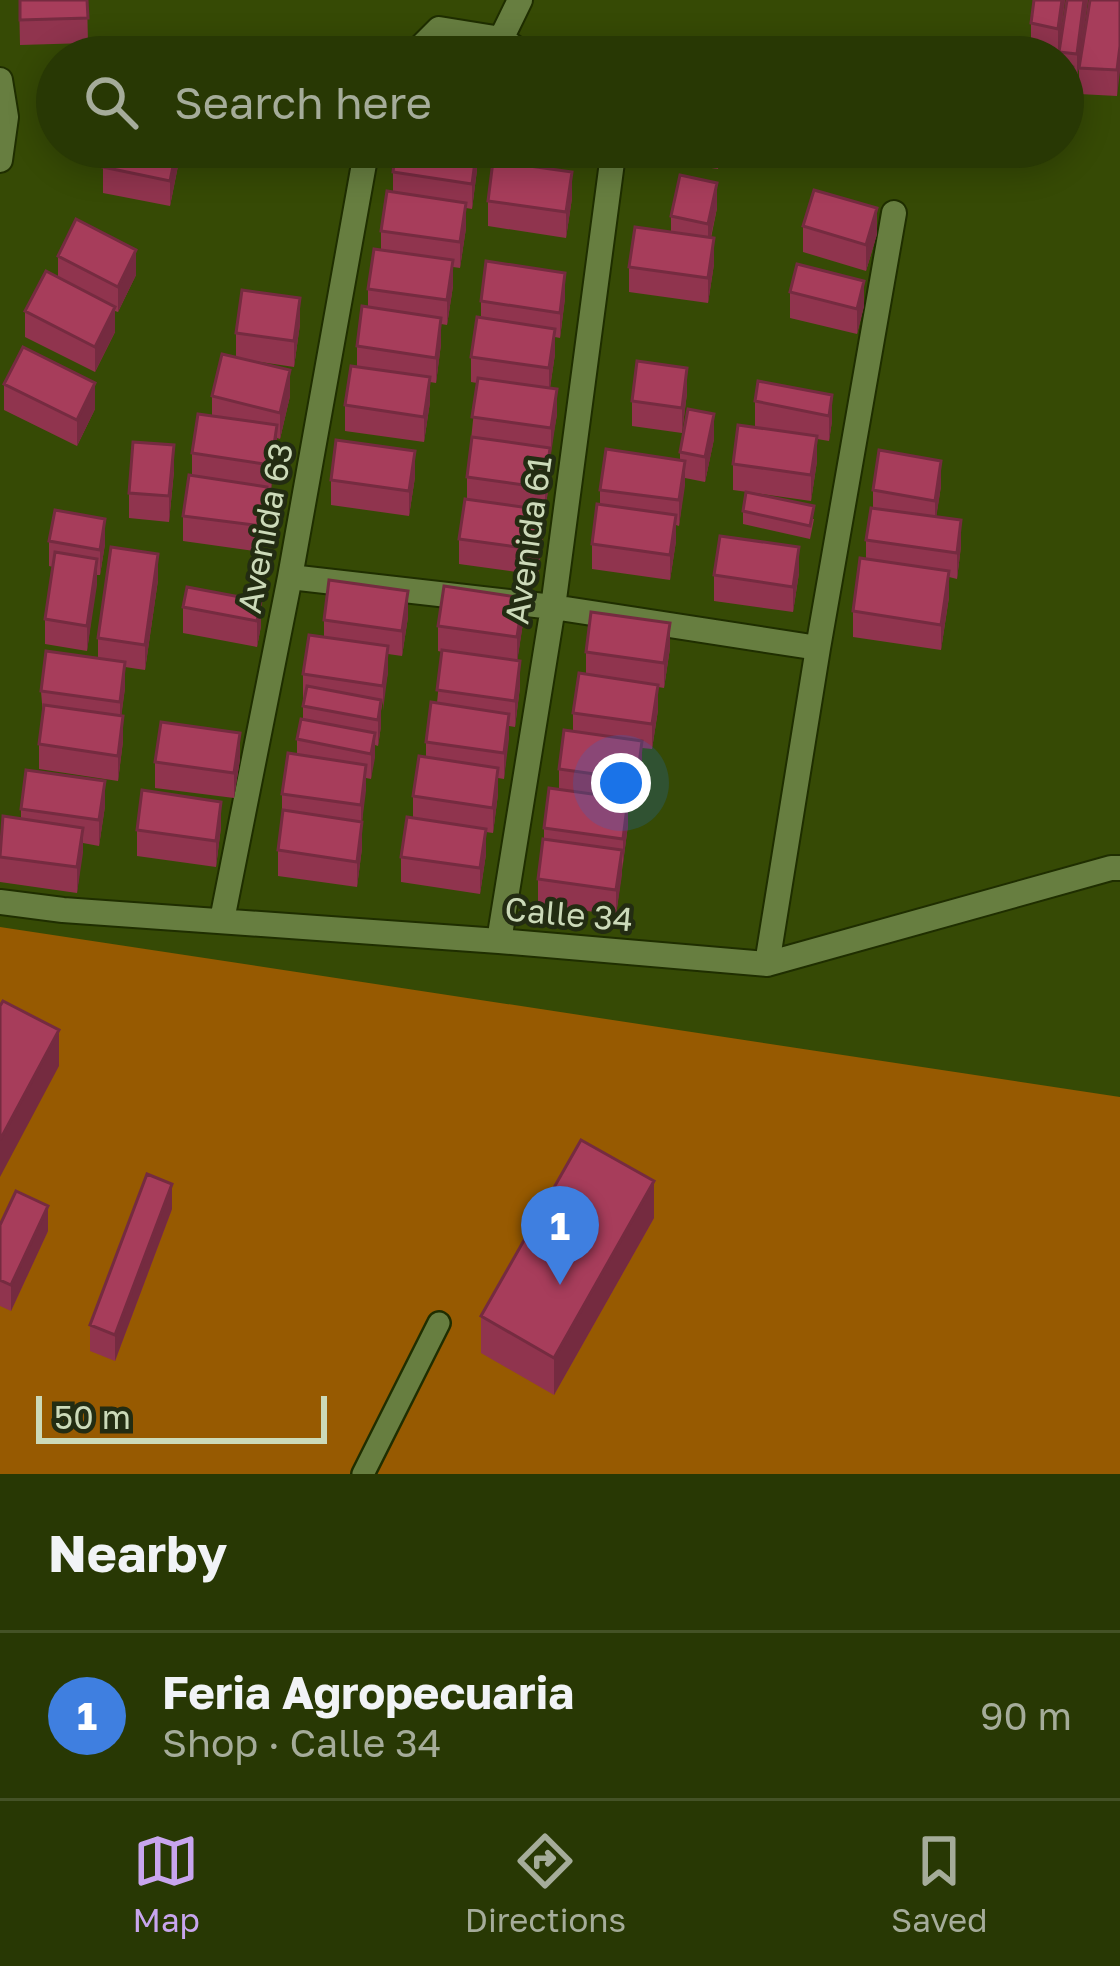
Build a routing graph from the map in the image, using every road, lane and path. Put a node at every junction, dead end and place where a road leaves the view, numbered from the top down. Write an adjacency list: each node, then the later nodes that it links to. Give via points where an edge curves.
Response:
1 (520, 0): 4 (street)
2 (432, 36): 3 (street, via 439,29)
3 (482, 36)
4 (502, 36)
5 (0, 80): 6 (street)
6 (0, 160)
7 (363, 168): 10 (street, Avenida 63)
8 (611, 168): 11 (street, Avenida 61)
9 (894, 213): 12 (street)
10 (290, 577): 11 (street); 15 (street, Avenida 63)
11 (553, 607): 12 (street); 16 (street, Avenida 61)
12 (818, 649): 17 (street)
13 (1120, 868): 17 (street, Calle 34)
14 (0, 902): 15 (street, Calle 34)
15 (222, 920): 16 (street, Calle 34)
16 (499, 941): 17 (street, Calle 34)
17 (767, 964)
18 (439, 1323): 19 (lane)
19 (363, 1474)

